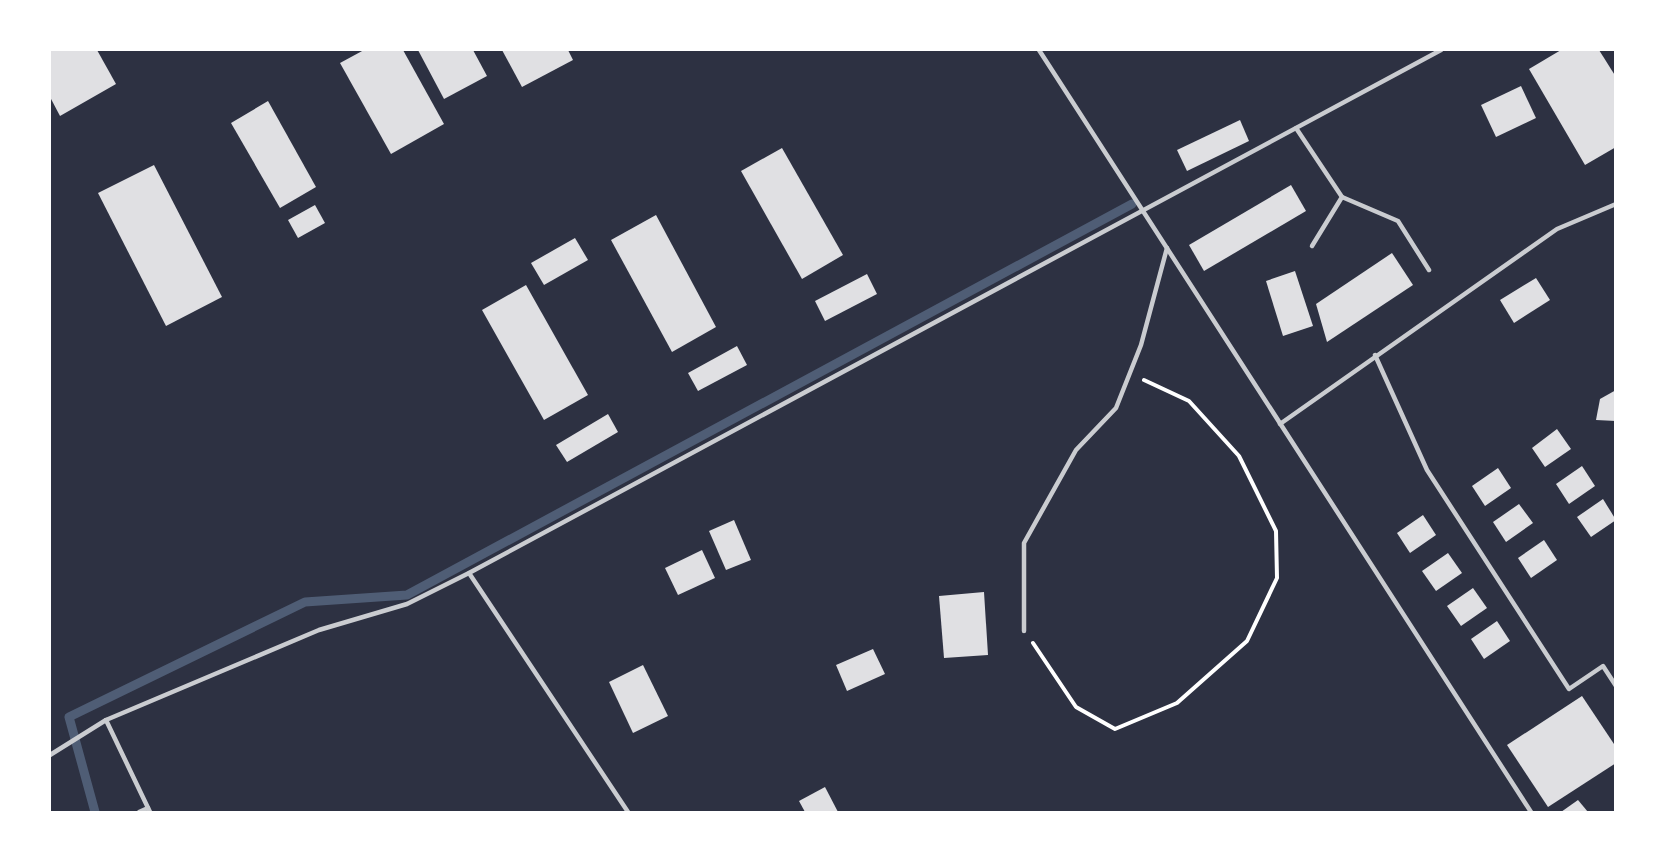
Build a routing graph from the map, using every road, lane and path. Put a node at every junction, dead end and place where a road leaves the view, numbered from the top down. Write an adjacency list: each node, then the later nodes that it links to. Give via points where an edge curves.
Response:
1 (1039, 50): 6 (lane)
2 (1442, 50): 3 (lane)
3 (1296, 128): 4 (lane); 6 (lane)
4 (1342, 197): 7 (lane); 9 (lane, via 1398,221)
5 (1616, 204): 10 (lane, via 1557,229)
6 (1143, 210): 8 (lane); 13 (lane)
7 (1312, 246)
8 (1167, 248): 11 (lane); 12 (lane)
9 (1429, 270)
10 (1375, 356): 12 (lane); 15 (lane, via 1427,470 1569,689 1603,666)
11 (1130, 374): 14 (lane, via 1116,408 1076,450 1024,543); 14 (path, via 1189,401 1239,456 1276,531 1277,578 1247,641 1177,703 1115,729 1076,707)
12 (1280, 424): 21 (lane)
13 (469, 573): 16 (lane, via 407,604 319,630); 20 (lane)
14 (1024, 631)
15 (1616, 686)
16 (106, 720): 17 (lane); 18 (lane)
17 (50, 755)
18 (149, 810): 19 (lane)
19 (140, 813)
20 (628, 813)
21 (1532, 813)

